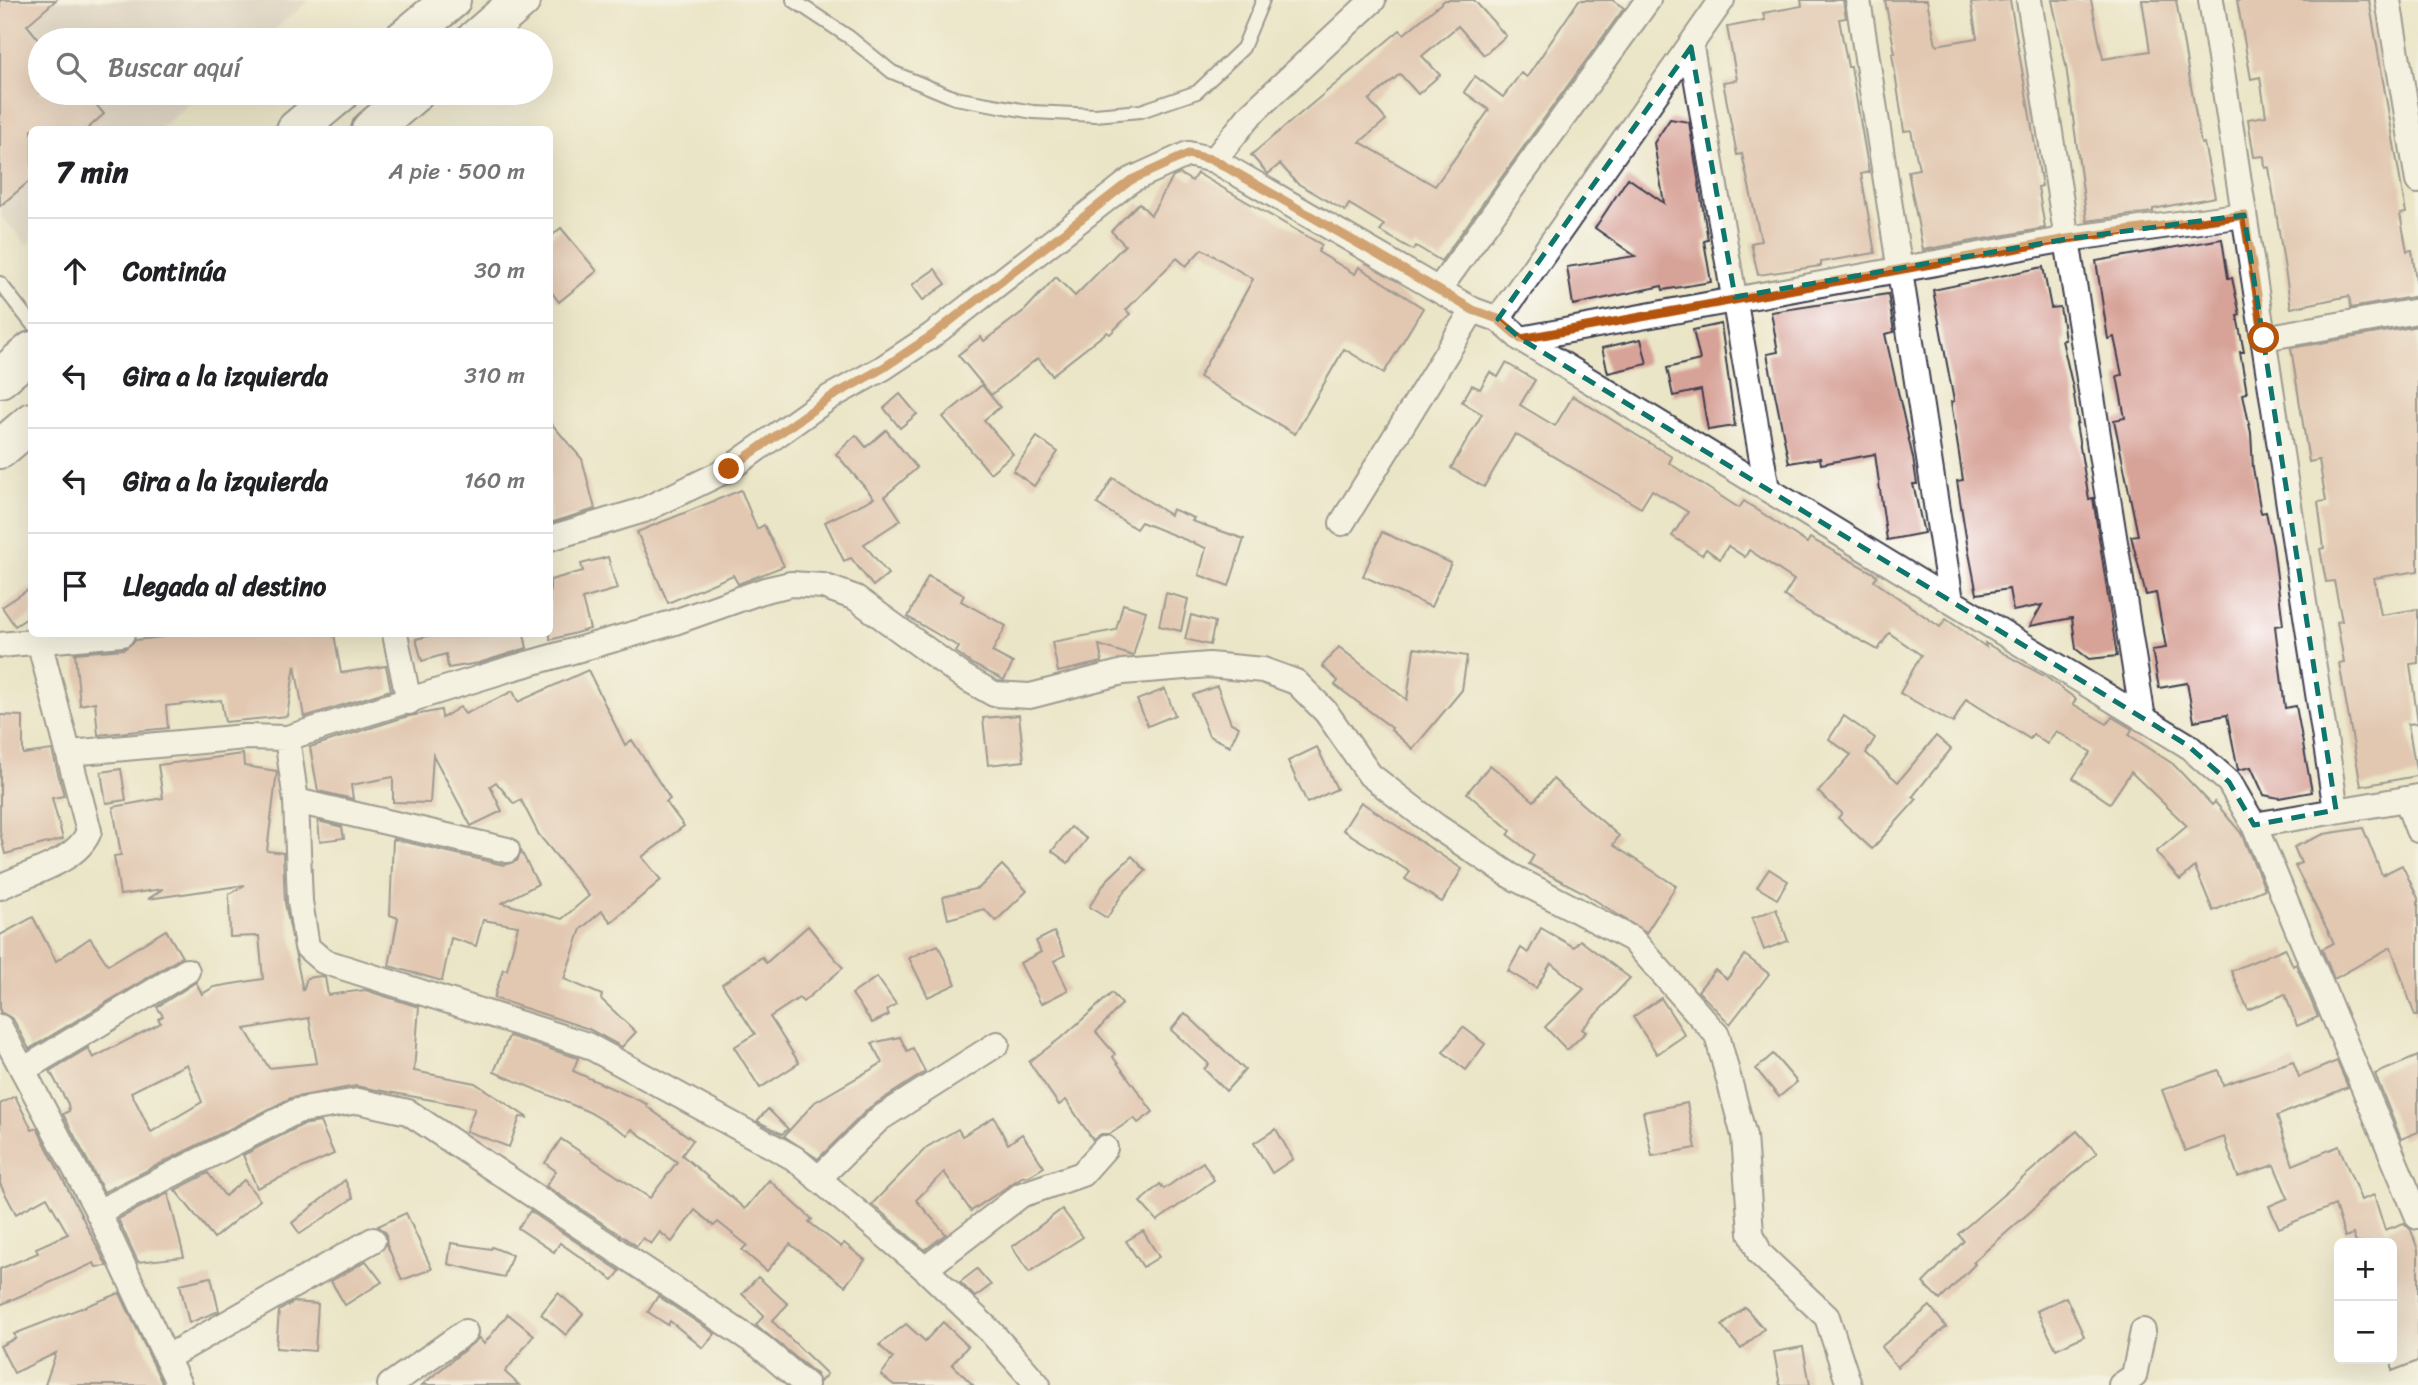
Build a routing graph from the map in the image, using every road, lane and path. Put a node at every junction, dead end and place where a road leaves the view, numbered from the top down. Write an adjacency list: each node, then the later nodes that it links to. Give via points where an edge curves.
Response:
1 (451, 0): 12 (highway)
2 (521, 0): 13 (highway)
3 (793, 0): 4 (lane, via 892,72 954,98 1033,112 1095,115 1140,111 1197,92 1243,48)
4 (1263, 0)
5 (1373, 0): 19 (street, via 1251,114)
6 (1648, 0): 25 (street)
7 (1722, 0): 14 (street)
8 (1858, 0): 23 (street)
9 (2029, 0): 22 (street)
10 (2210, 0): 21 (street)
11 (2388, 0): 20 (street)
12 (417, 28)
13 (489, 28)
14 (1691, 47): 26 (street); 30 (street)
15 (326, 105): 17 (highway)
16 (400, 105): 18 (highway)
17 (301, 126)
18 (376, 126)
19 (1214, 160): 25 (street); 39 (street, via 1188,154 1131,180 931,336 831,397 729,469 644,510)
20 (2418, 181)
21 (2244, 215): 22 (street); 31 (street)
22 (2067, 239): 23 (street); 46 (street)
23 (1898, 271): 26 (street); 40 (street)
24 (0, 283): 29 (lane)
25 (1440, 289): 27 (street)
26 (1735, 298): 32 (street); 37 (street)
27 (1473, 310): 30 (street); 38 (street)
28 (2418, 312): 31 (street)
29 (28, 319)
30 (1498, 319): 32 (street)
31 (2264, 338): 51 (street)
32 (1521, 339): 37 (street)
33 (28, 354): 34 (highway)
34 (0, 378)
35 (28, 425): 36 (highway)
36 (0, 449)
37 (1767, 489): 40 (street)
38 (1342, 523)
39 (553, 537)
40 (1951, 601): 46 (street)
41 (86, 637): 43 (street)
42 (396, 637): 45 (street)
43 (39, 641): 44 (street); 48 (street)
44 (0, 645)
45 (409, 702): 47 (street); 73 (street, via 791,584 823,586 856,598 994,694 1030,696 1123,672 1209,665 1263,670 1296,682 1326,712 1370,775 1511,876 1632,939 1717,1035 1744,1136 1751,1233 1760,1254 1828,1317)
46 (2143, 719): 52 (street, via 2187,745 2229,782)
47 (287, 738): 48 (street, via 245,737); 50 (street)
48 (70, 753): 55 (street, via 87,815 85,843)
49 (2412, 798): 51 (street); 53 (street)
50 (296, 801): 54 (street); 61 (street, via 300,901 307,947 323,961 587,1045 794,1158)
51 (2336, 810): 52 (street)
52 (2254, 825): 63 (street)
53 (2418, 830)
54 (507, 850)
55 (0, 887)
56 (187, 971): 59 (street)
57 (0, 1027): 59 (street)
58 (997, 1044): 61 (street, via 879,1119)
59 (23, 1070): 62 (street)
60 (1105, 1148): 65 (street, via 1082,1174 1021,1195)
61 (818, 1179): 65 (street)
62 (98, 1212): 68 (street); 71 (street, via 297,1111 358,1101 408,1112 760,1346)
63 (2418, 1217)
64 (373, 1240): 68 (street)
65 (925, 1269): 72 (street)
66 (2143, 1331): 74 (street, via 2134,1376)
67 (465, 1332): 70 (street)
68 (166, 1358): 69 (street)
69 (179, 1385)
70 (390, 1385)
71 (806, 1385)
72 (1038, 1385)
73 (1849, 1385)
74 (2121, 1385)

